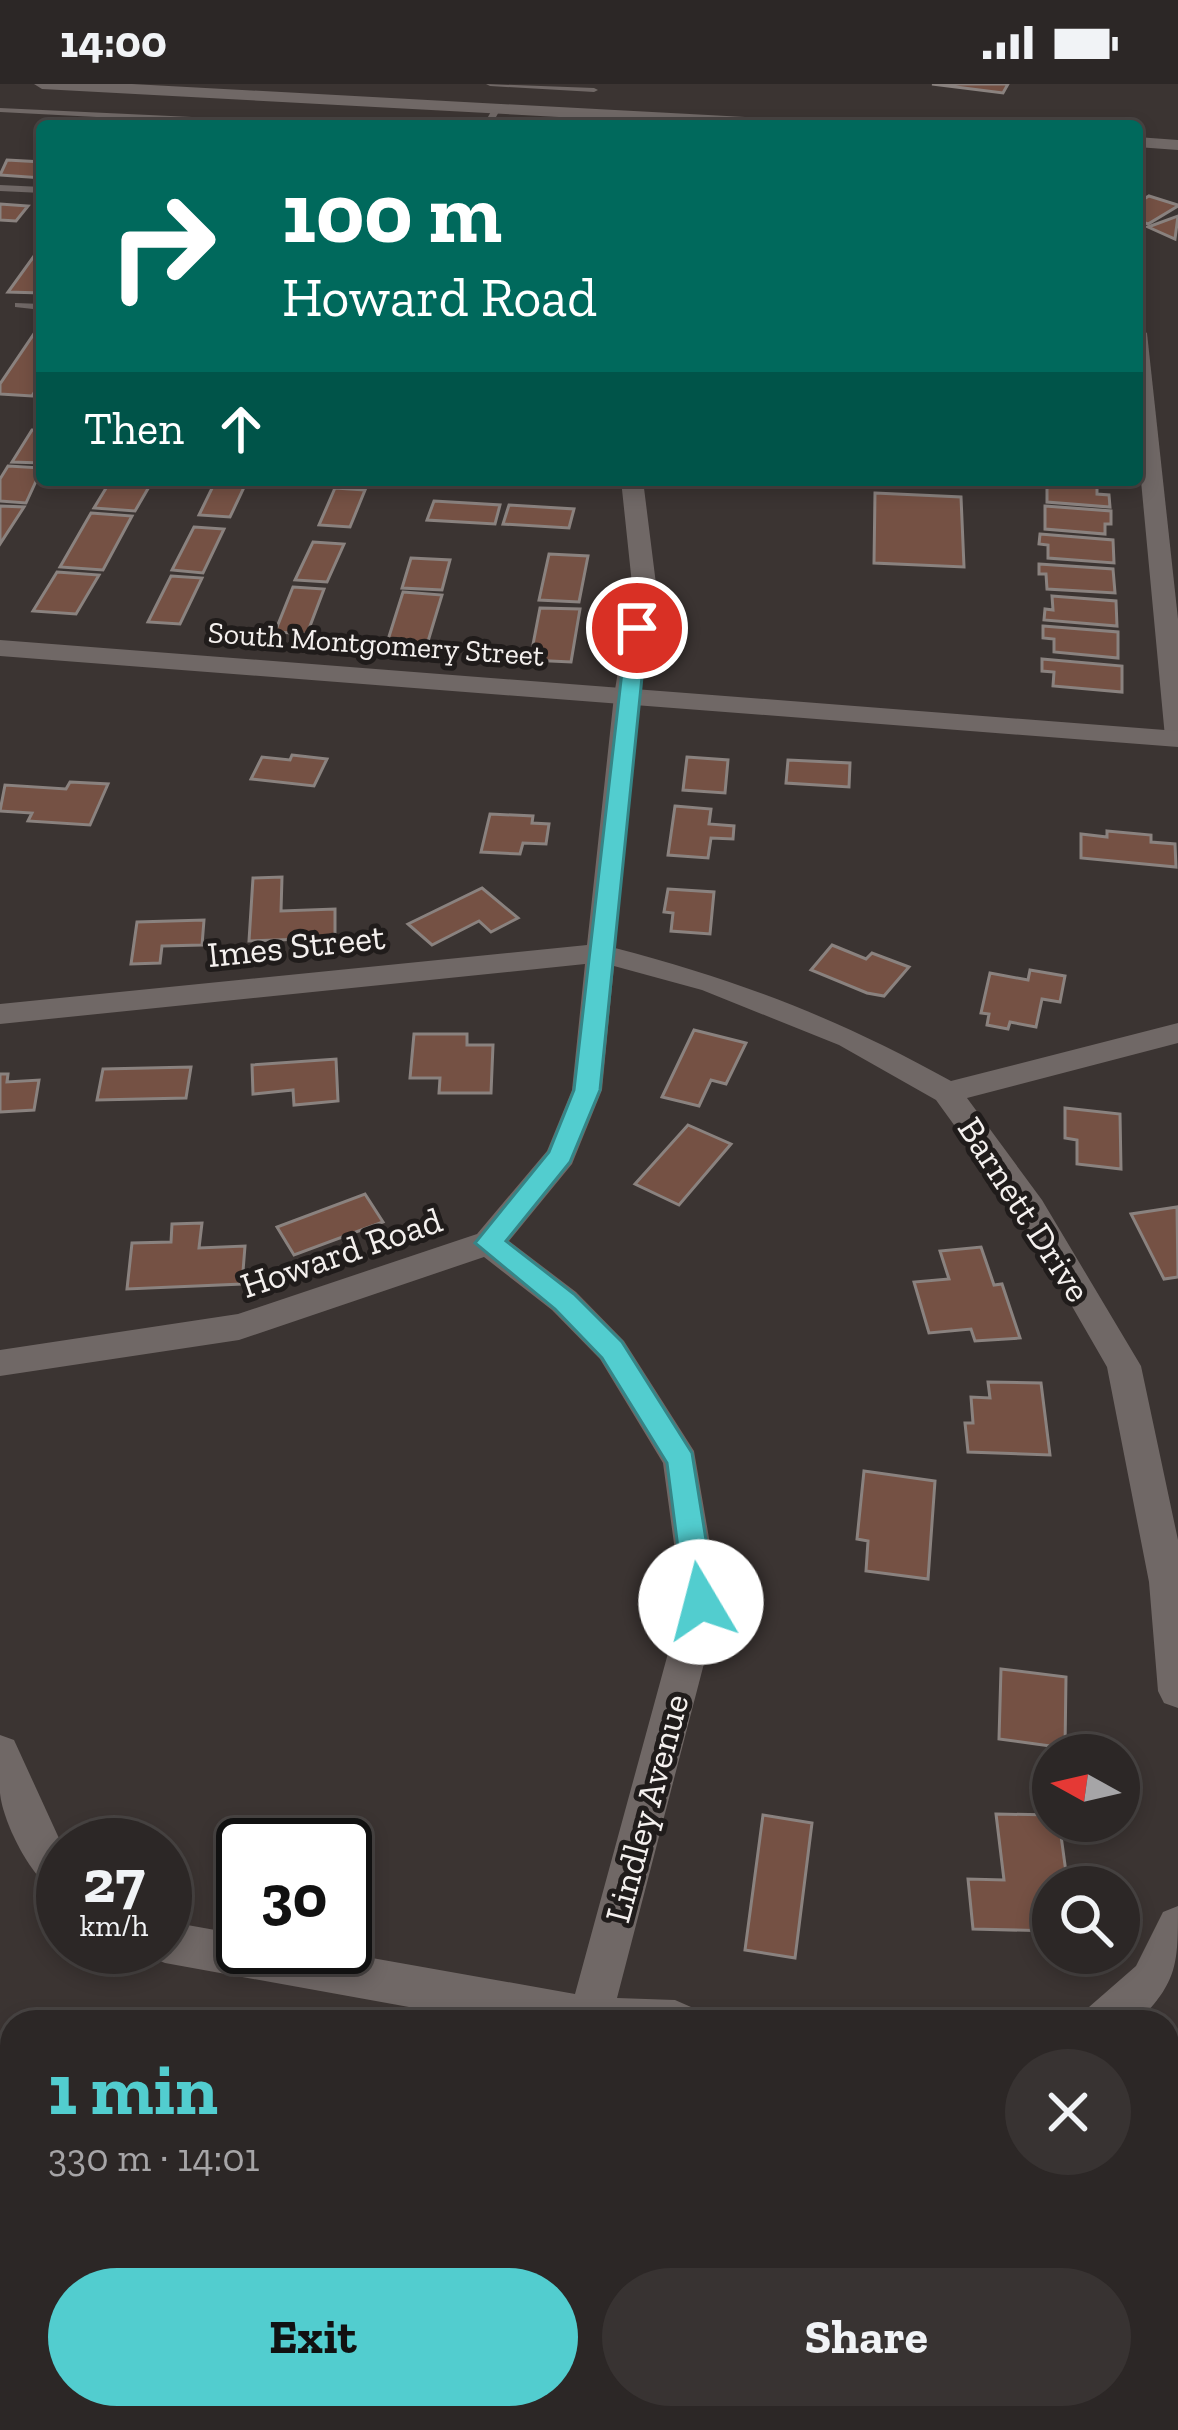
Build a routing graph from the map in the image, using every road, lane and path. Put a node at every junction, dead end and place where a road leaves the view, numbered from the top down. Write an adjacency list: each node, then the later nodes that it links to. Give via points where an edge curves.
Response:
1 (41, 84): 5 (street)
2 (490, 84): 3 (lane)
3 (594, 90)
4 (652, 97): 10 (street)
5 (497, 108): 8 (lane); 9 (street)
6 (0, 110): 7 (lane)
7 (199, 120)
8 (490, 120)
9 (633, 120)
10 (644, 120)
11 (1143, 142): 12 (street)
12 (1178, 145)
13 (0, 188): 14 (lane)
14 (36, 190)
15 (18, 305): 16 (lane)
16 (36, 306)
17 (1143, 392): 21 (street)
18 (633, 486): 20 (street, Howard Road, via 644,584)
19 (0, 648): 20 (street, South Montgomery Street)
20 (626, 696): 21 (street, South Montgomery Street); 22 (street, Howard Road)
21 (1178, 738)
22 (601, 952): 23 (street, Imes Street); 25 (street, Barnett Drive, via 712,983 850,1038); 26 (street, Howard Road, via 587,1090 561,1156)
23 (0, 1014)
24 (1178, 1034): 25 (street)
25 (947, 1093): 28 (street, Barnett Drive, via 1031,1208 1124,1366 1168,1582)
26 (489, 1243): 27 (street, Howard Road, via 239,1328); 34 (street, Lindley Avenue, via 565,1301 612,1350 681,1461 701,1602)
27 (0, 1364)
28 (1178, 1691)
29 (1, 1760): 30 (street)
30 (36, 1835)
31 (1178, 1926): 35 (street, via 1151,1981)
32 (192, 1947): 33 (street)
33 (545, 2010)
34 (592, 2010)
35 (1118, 2010)

